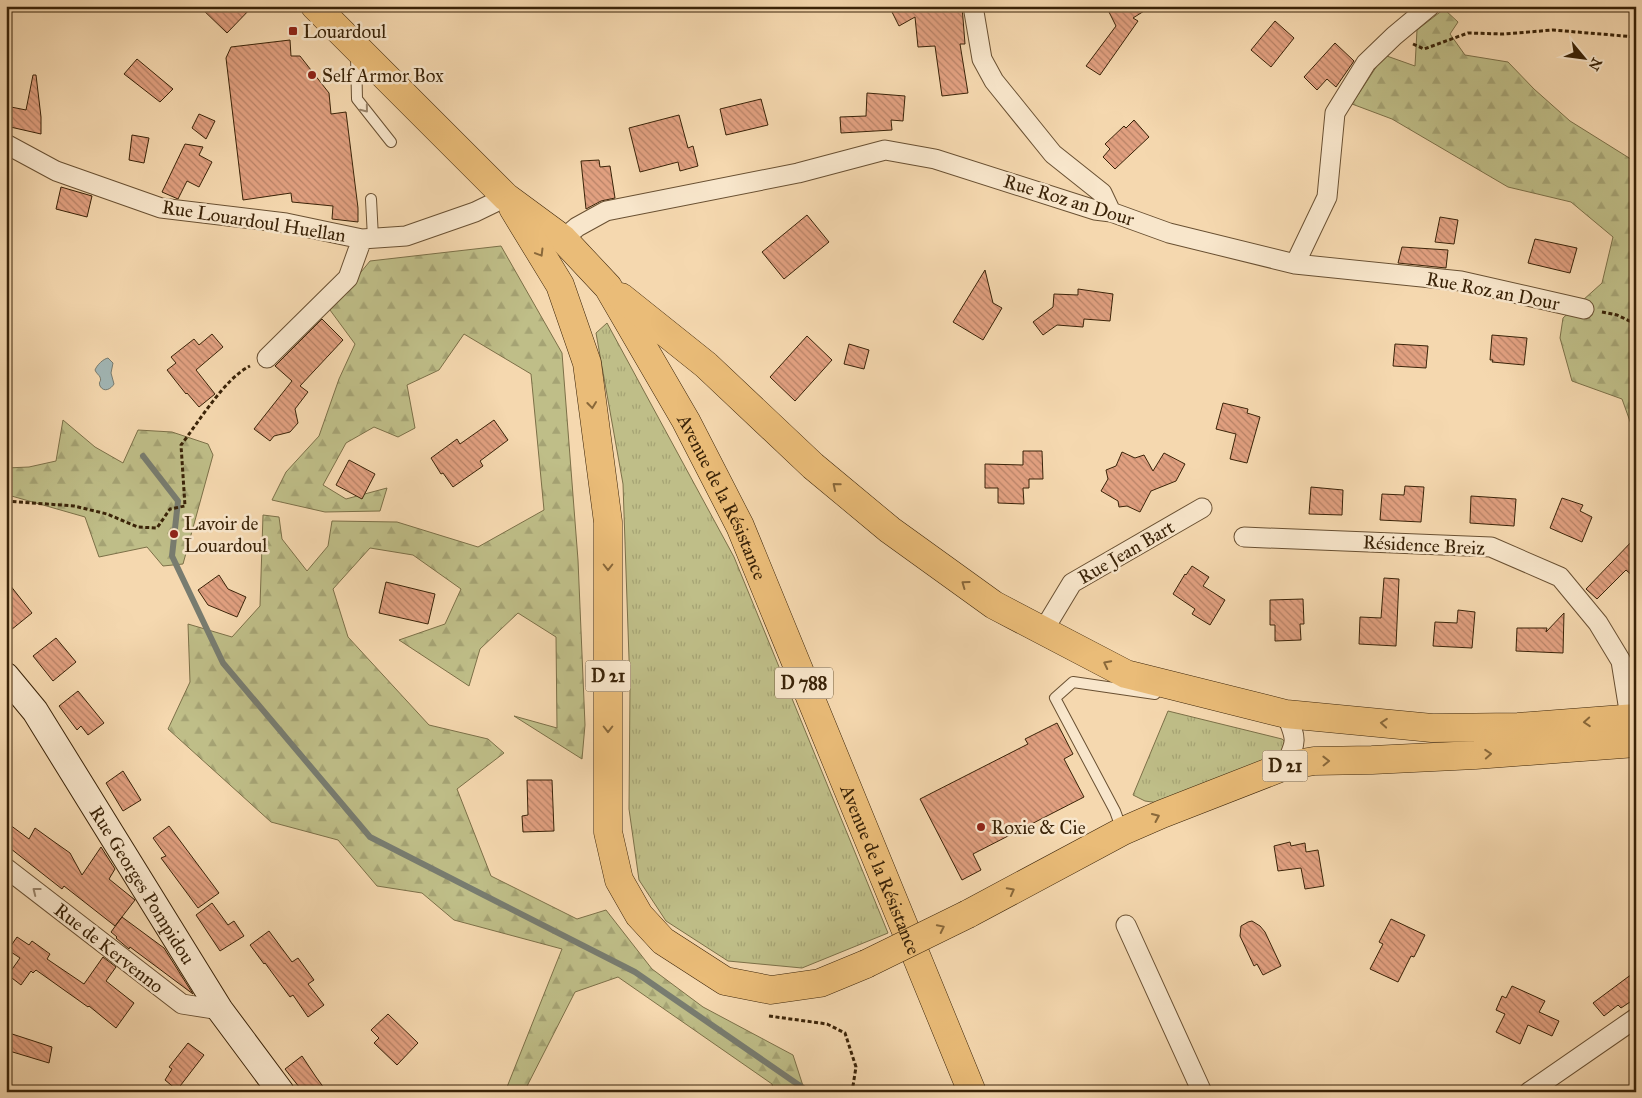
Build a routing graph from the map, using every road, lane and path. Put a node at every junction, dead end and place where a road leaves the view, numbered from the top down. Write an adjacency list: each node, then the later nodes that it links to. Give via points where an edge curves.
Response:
1 (315, 6): 5 (main road, Avenue de la Résistance / D 788)
2 (973, 6): 11 (street, via 982,59 994,81 1053,154 1102,193)
3 (1430, 6): 14 (street, via 1366,63 1336,113 1327,197)
4 (1636, 38): 6 (path, via 1553,30 1468,33)
5 (356, 46): 7 (lane, one-way to 7, via 357,98); 9 (main road, Avenue de la Résistance / D 788)
6 (1424, 49)
7 (391, 142)
8 (6, 144): 12 (street, Rue Louardoul Huellan, via 56,171 162,208 286,223)
9 (506, 196): 12 (street, Rue Louardoul Huellan, via 475,212 406,236); 13 (main road, Avenue de la Résistance / D 788); 27 (main road, D 21, one-way to 27, bridge, via 560,285 587,363 608,522 608,832 619,880 638,915 663,941 725,981 771,990 820,983 968,914)
10 (372, 199): 12 (lane)
11 (1111, 212): 13 (street, Rue Roz an Dour, via 1095,210 935,158 885,150 798,173 606,211); 14 (street, Rue Roz an Dour, via 1169,233)
12 (368, 239): 18 (street, via 348,278)
13 (563, 239): 15 (main road, Avenue de la Résistance / D 788)
14 (1294, 264): 16 (street, Rue Roz an Dour, via 1461,281)
15 (608, 287): 22 (main road, one-way to 15, via 994,605 890,530 813,466 706,365); 35 (main road, Avenue de la Résistance / D 788, via 686,421 740,526)
16 (1584, 309): 17 (path, via 1617,315)
17 (1636, 324)
18 (267, 358): 19 (path, via 243,370 225,387 181,445 185,506 170,509 157,528 138,527 107,514 74,506)
19 (6, 501)
20 (1202, 508): 22 (street, Rue Jean Bart, via 1072,583)
21 (1244, 537): 25 (street, Résidence Breiz, via 1492,547 1560,577 1598,623 1621,661)
22 (1043, 630): 24 (main road, one-way to 22, via 1126,674)
23 (6, 676): 30 (main road, Rue Georges Pompidou, via 35,712)
24 (1286, 714): 25 (main road, one-way to 24, via 1432,728); 26 (street, via 1295,745); 27 (lane, via 1073,682 1055,698)
25 (1634, 731): 26 (main road, D 21, one-way to 25, via 1314,761 1475,755)
26 (1285, 766): 27 (main road, D 21, one-way to 26)
27 (1123, 831)
28 (6, 868): 30 (street, Rue de Kervenno, one-way to 28, via 182,1004)
29 (1126, 924): 36 (street)
30 (220, 1010): 33 (main road, Rue Georges Pompidou)
31 (763, 1015): 34 (path, via 827,1024 845,1033 856,1067)
32 (1636, 1018): 37 (street)
33 (281, 1092)
34 (852, 1092)
35 (972, 1092)
36 (1202, 1092)
37 (1529, 1092)

